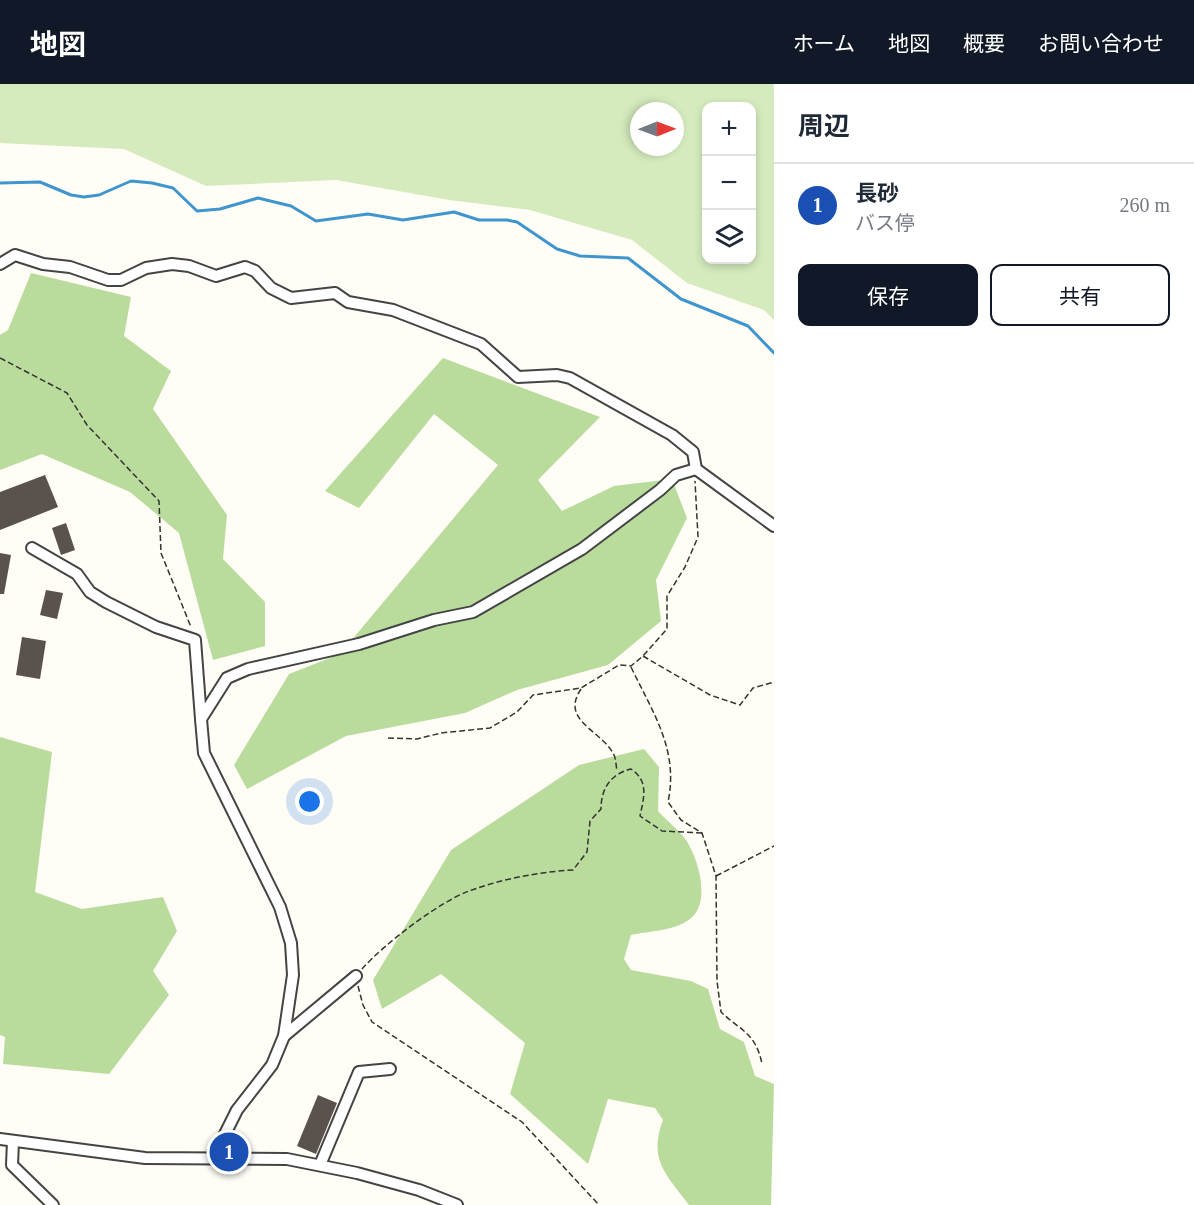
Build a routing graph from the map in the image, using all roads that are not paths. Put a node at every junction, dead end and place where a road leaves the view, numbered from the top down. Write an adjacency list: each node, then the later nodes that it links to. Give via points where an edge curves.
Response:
1 (0, 264): 2 (street, via 15,255 108,280 121,280 146,268 172,264 216,276 244,267 291,298 335,293 348,302 393,310 481,344 518,377 570,378 672,435 693,452)
2 (695, 470): 3 (street); 5 (street, via 676,475 582,549 473,612 359,644 248,669 227,678)
3 (774, 526)
4 (32, 548): 5 (street, via 77,574 90,592 106,602 156,627 195,640)
5 (201, 719): 7 (street, via 204,753 280,907 291,944 293,984)
6 (356, 976): 7 (street)
7 (284, 1036): 11 (street, via 272,1065 237,1110)
8 (390, 1069): 12 (street, via 359,1072)
9 (0, 1139): 10 (street)
10 (13, 1141): 11 (street, via 145,1158); 13 (street, via 12,1165)
11 (213, 1158): 12 (street, via 267,1157)
12 (320, 1165): 14 (street, via 419,1190)
13 (53, 1205)
14 (457, 1205)

